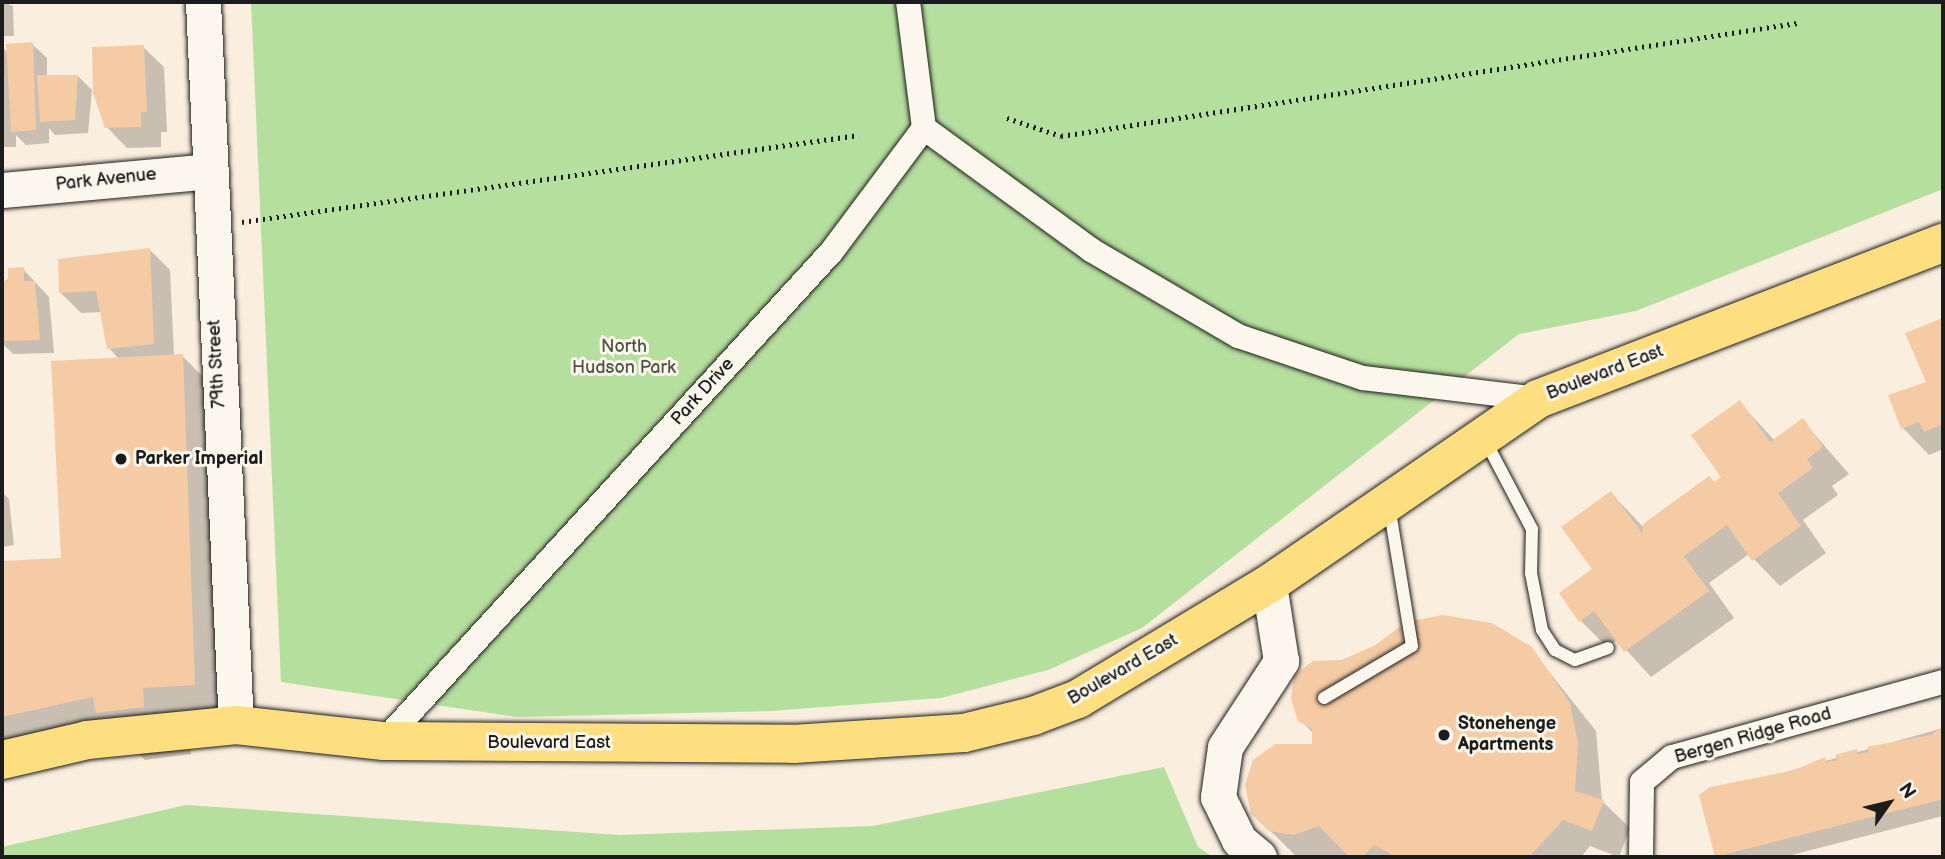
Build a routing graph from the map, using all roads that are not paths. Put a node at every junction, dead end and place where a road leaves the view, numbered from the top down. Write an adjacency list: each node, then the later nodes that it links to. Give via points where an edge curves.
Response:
1 (203, 2): 4 (street, 79th Street)
2 (908, 2): 3 (street)
3 (924, 128): 7 (street, via 1091,250 1238,335 1363,378); 15 (street, Park Drive, via 832,251)
4 (210, 171): 5 (street, Park Avenue); 14 (street, 79th Street)
5 (2, 190)
6 (1943, 243): 7 (main road, Boulevard East)
7 (1538, 399): 8 (main road, Boulevard East)
8 (1483, 437): 9 (main road, Boulevard East); 11 (lane, via 1532,528 1531,573 1542,629 1555,650 1575,660)
9 (1388, 502): 10 (main road, Boulevard East); 13 (lane, via 1412,646)
10 (1269, 584): 15 (main road, Boulevard East, via 1077,699 964,733 793,744); 17 (street, via 1281,661 1225,747 1218,797 1239,840)
11 (1608, 648)
12 (1943, 682): 18 (street, Bergen Ridge Road, via 1672,757 1642,782)
13 (1324, 698)
14 (236, 725): 15 (main road, Boulevard East); 16 (main road, Boulevard East, via 87,740)
15 (384, 741)
16 (2, 760)
17 (1259, 857)
18 (1641, 857)

